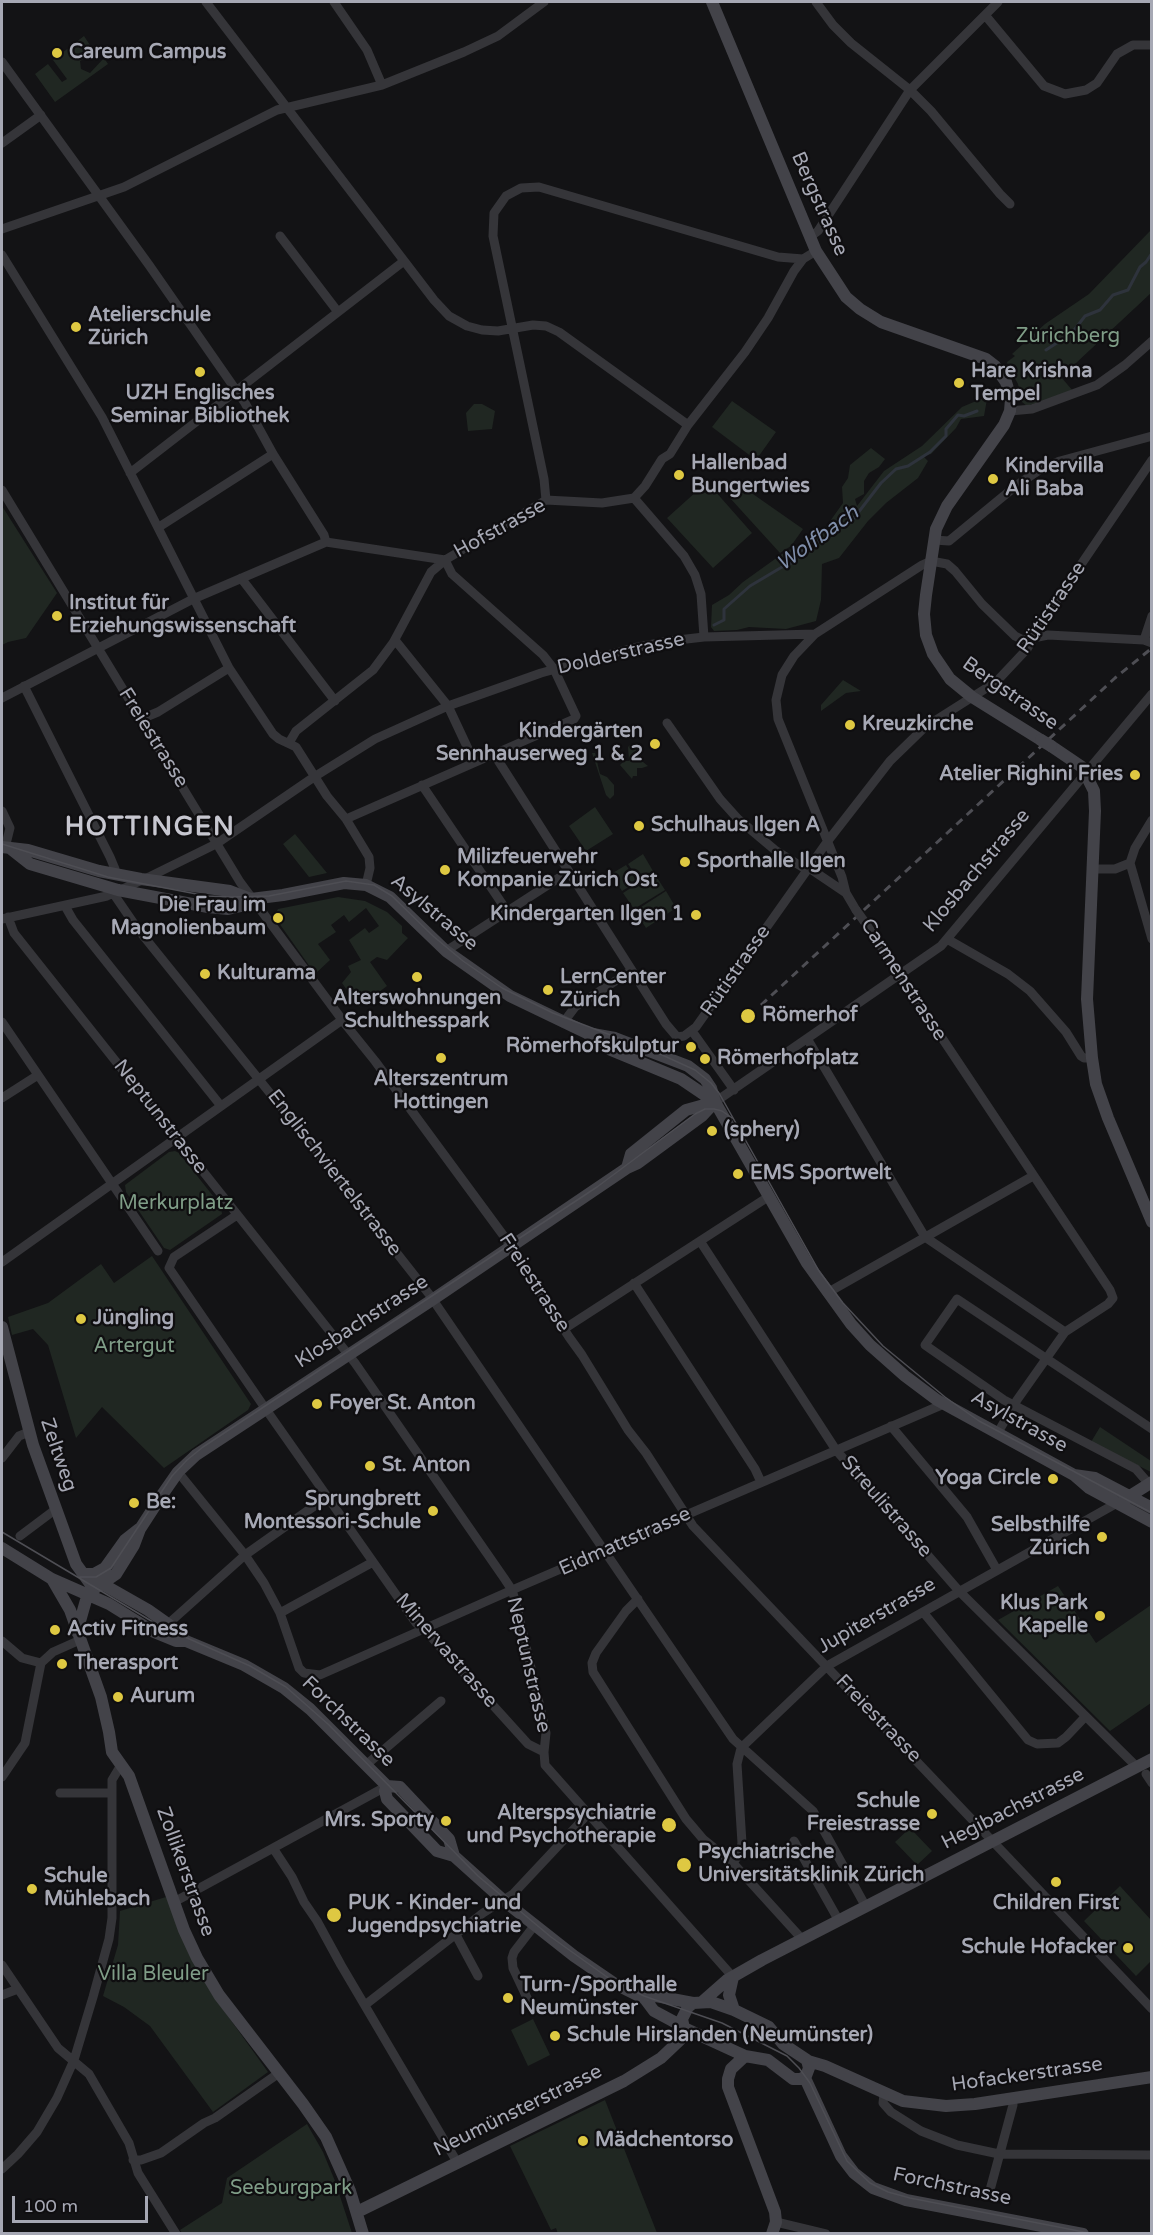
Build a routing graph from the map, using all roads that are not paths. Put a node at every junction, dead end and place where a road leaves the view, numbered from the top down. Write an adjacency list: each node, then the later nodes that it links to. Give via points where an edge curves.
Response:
1 (206, 2): 12 (street)
2 (334, 2): 10 (street, via 367,50)
3 (544, 2): 10 (street, via 498,36)
4 (712, 2): 19 (main road, Bergstrasse)
5 (816, 2): 11 (street, via 851,43)
6 (998, 2): 7 (street)
7 (985, 15): 8 (street, via 1044,86 1065,94 1086,90 1097,83 1117,54 1133,45); 11 (street)
8 (1152, 45)
9 (2, 62): 13 (street)
10 (382, 85): 12 (street)
11 (910, 90): 16 (street); 19 (street, via 818,231)
12 (287, 109): 15 (street, via 267,115); 23 (street)
13 (41, 115): 14 (street); 15 (street)
14 (2, 143)
15 (99, 197): 17 (street); 27 (street)
16 (1010, 204)
17 (2, 230)
18 (279, 236): 24 (street)
19 (810, 237): 20 (main road, Bergstrasse)
20 (816, 251): 22 (street); 28 (main road, Bergstrasse, via 846,297 874,318 986,359 995,366 1010,393)
21 (2, 255): 33 (street, Asylstrasse, via 102,417)
22 (803, 259): 25 (street, via 778,256 539,187 521,188 501,201 492,227); 29 (street, via 745,352)
23 (404, 261): 24 (street); 25 (street, via 449,316 482,330)
24 (338, 312): 27 (street)
25 (513, 328): 29 (street, via 539,326 559,332); 36 (street)
26 (1152, 341): 28 (street, via 1097,385 1032,409)
27 (236, 391): 31 (street); 33 (street)
28 (1010, 411): 38 (main road, Bergstrasse, via 946,506)
29 (688, 424): 35 (street, via 670,454 662,459)
30 (1152, 436): 38 (street, via 1041,469 949,541)
31 (273, 454): 37 (street); 39 (street)
32 (1152, 460): 47 (street, Rütistrasse)
33 (130, 473): 37 (street, Asylstrasse)
34 (2, 490): 50 (street, Freiestrasse)
35 (634, 498): 36 (street, Hofstrasse, via 602,503); 46 (street, via 684,556 695,575 701,594)
36 (546, 500): 40 (street, Hofstrasse)
37 (159, 527): 43 (street, Asylstrasse)
38 (934, 540): 41 (main road, Bergstrasse)
39 (326, 542): 40 (street); 42 (street)
40 (445, 560): 48 (street, Hofstrasse, via 431,572); 52 (street, via 453,573)
41 (931, 561): 45 (street); 47 (street, via 947,564 955,571 1017,637); 55 (main road, Bergstrasse, via 924,614 926,635 940,668)
42 (241, 578): 43 (street); 57 (street)
43 (194, 599): 50 (street); 51 (street, Asylstrasse)
44 (1152, 616): 49 (street)
45 (815, 634): 46 (street, Dolderstrasse); 70 (street, Carmenstrasse, via 787,664 776,700 783,735)
46 (704, 637): 52 (street, Dolderstrasse, via 633,648)
47 (1035, 637): 49 (street); 55 (street, Rütistrasse, via 996,682)
48 (395, 640): 57 (street, Hofstrasse, via 373,670); 58 (street)
49 (1148, 642)
50 (98, 648): 53 (street); 59 (street, Freiestrasse)
51 (229, 668): 59 (street); 61 (street, Asylstrasse, via 273,734)
52 (554, 669): 58 (street, Dolderstrasse); 62 (street, via 574,718)
53 (24, 686): 56 (street); 77 (street, via 110,857)
54 (1152, 694): 64 (street, Klosbachstrasse)
55 (972, 697): 64 (main road, Bergstrasse); 70 (street, Rütistrasse, via 912,738)
56 (2, 698)
57 (335, 702): 61 (street, Hofstrasse, via 296,730)
58 (448, 706): 63 (street); 65 (street, Dolderstrasse, via 375,739)
59 (141, 719): 71 (street, Freiestrasse)
60 (667, 723): 74 (street, via 738,819 776,850)
61 (289, 743): 65 (street, Asylstrasse, via 296,747)
62 (494, 754): 63 (street); 76 (street)
63 (473, 763): 66 (street)
64 (1086, 772): 75 (main road, via 1094,791); 86 (street, Klosbachstrasse)
65 (314, 777): 68 (street, Asylstrasse); 71 (street, Dolderstrasse)
66 (422, 785): 68 (street); 84 (street)
67 (2, 812): 72 (street, via 10,828)
68 (346, 819): 79 (street, Asylstrasse, via 369,856)
69 (1152, 820): 73 (street)
70 (827, 842): 74 (street, Rütistrasse); 81 (street, Carmenstrasse)
71 (216, 844): 78 (street, Dolderstrasse); 82 (street, Freiestrasse)
72 (6, 848): 77 (main road, via 28,850); 80 (main road, via 30,864)
73 (1130, 863): 75 (street, via 1115,869); 87 (street)
74 (808, 869): 81 (street); 94 (street, Rütistrasse)
75 (1093, 869): 96 (main road, via 1088,999)
76 (568, 872): 84 (street); 89 (street)
77 (114, 874): 78 (main road)
78 (141, 879): 80 (street, Dolderstrasse); 82 (main road, via 230,891)
79 (366, 885): 82 (main road, via 344,883); 88 (main road, Asylstrasse, via 390,897)
80 (116, 892): 82 (main road, via 228,909); 83 (street, Dolderstrasse); 98 (street, Englischviertelstrasse, via 137,928)
81 (846, 893): 90 (street, Carmenstrasse, bridge)
82 (252, 899): 91 (street, Freiestrasse)
83 (65, 906): 85 (street, Dolderstrasse); 102 (street)
84 (507, 912): 88 (street)
85 (5, 918): 103 (street, Neptunstrasse)
86 (946, 939): 90 (street, Klosbachstrasse); 96 (street, via 1030,991 1066,1032 1081,1056)
87 (1152, 939)
88 (446, 951): 93 (main road, Asylstrasse, via 510,996)
89 (631, 970): 93 (street, via 575,1007); 94 (street, Rütistrasse, via 675,1036 680,1038)
90 (900, 975): 95 (street, Klosbachstrasse); 104 (street, Carmenstrasse)
91 (342, 1020): 98 (street); 111 (street, Freiestrasse)
92 (2, 1022): 97 (street)
93 (563, 1023): 101 (main road, Asylstrasse, via 587,1033 611,1050 681,1079)
94 (692, 1031): 99 (street)
95 (808, 1040): 99 (street, Klosbachstrasse); 109 (street)
96 (1092, 1058): 108 (main road, via 1104,1108)
97 (38, 1075): 100 (street); 105 (street)
98 (260, 1080): 102 (street); 116 (street, Englischviertelstrasse)
99 (734, 1090): 101 (street, Klosbachstrasse)
100 (2, 1098)
101 (715, 1102): 106 (main road, Asylstrasse); 111 (main road, Klosbachstrasse, via 638,1163)
102 (221, 1106): 103 (street)
103 (177, 1138): 105 (street); 107 (street, Neptunstrasse)
104 (1033, 1176): 109 (street); 119 (street, Carmenstrasse, via 1113,1298)
105 (112, 1184): 112 (street); 113 (street)
106 (768, 1197): 110 (street); 115 (main road, Asylstrasse)
107 (237, 1215): 120 (street, Neptunstrasse); 124 (street, Minervastrasse, via 174,1257 169,1268)
108 (1152, 1222)
109 (925, 1238): 115 (street); 119 (street)
110 (700, 1241): 114 (street); 129 (street, Streulistrasse)
111 (511, 1247): 116 (main road, Klosbachstrasse); 118 (street, Freiestrasse)
112 (158, 1251)
113 (2, 1262)
114 (634, 1283): 118 (street); 133 (street)
115 (827, 1293): 122 (main road, Asylstrasse, via 884,1358)
116 (432, 1300): 120 (main road, Klosbachstrasse); 145 (street, Englischviertelstrasse)
117 (2, 1327): 127 (main road, Zeltweg)
118 (564, 1329): 140 (street, Freiestrasse)
119 (1065, 1332): 121 (street)
120 (349, 1355): 124 (main road, Klosbachstrasse); 152 (street, Neptunstrasse)
121 (1046, 1358): 123 (street); 123 (street, via 960,1301 925,1345); 126 (street)
122 (946, 1403): 125 (street, Eidmattstrasse); 128 (main road, Asylstrasse)
123 (1015, 1405): 128 (street); 134 (street, via 1136,1469)
124 (265, 1408): 131 (main road, Klosbachstrasse, via 203,1449); 136 (street, Minervastrasse)
125 (891, 1426): 129 (street, Eidmattstrasse); 148 (street, via 967,1517)
126 (1152, 1429)
127 (29, 1432): 130 (street, via 19,1436); 139 (main road, Zeltweg)
128 (997, 1434): 132 (main road, Asylstrasse)
129 (836, 1450): 133 (street, Eidmattstrasse); 153 (street, Streulistrasse)
130 (2, 1458)
131 (178, 1472): 142 (main road, Klosbachstrasse); 146 (street)
132 (1074, 1475): 135 (main road, Asylstrasse, via 1095,1478); 137 (main road, Asylstrasse)
133 (761, 1482): 140 (street, Eidmattstrasse)
134 (1150, 1483): 135 (main road, Jupiterstrasse)
135 (1130, 1496): 137 (main road, Jupiterstrasse); 138 (main road, Asylstrasse)
136 (327, 1497): 146 (street); 147 (street, Minervastrasse)
137 (1117, 1503): 141 (main road, Asylstrasse); 148 (street, Jupiterstrasse)
138 (1152, 1508)
139 (56, 1509): 143 (street); 149 (main road, Zeltweg)
140 (686, 1515): 145 (street, Eidmattstrasse); 163 (street, Freiestrasse)
141 (1152, 1522)
142 (140, 1529): 149 (main road, Klosbachstrasse, via 125,1540 105,1568); 151 (main road, Klosbachstrasse, via 116,1574)
143 (20, 1536)
144 (2, 1548): 150 (main road)
145 (604, 1550): 152 (street, Eidmattstrasse); 154 (street, Englischviertelstrasse)
146 (245, 1555): 156 (street); 157 (street)
147 (374, 1562): 156 (street); 158 (street, Minervastrasse)
148 (997, 1570): 153 (street, Jupiterstrasse)
149 (82, 1574): 151 (main road, Zeltweg)
150 (52, 1579): 151 (main road, via 68,1588); 159 (main road, Zollikerstrasse)
151 (96, 1589): 157 (main road, Forchstrasse, via 117,1591); 159 (main road, via 83,1606); 161 (main road, Forchstrasse, via 108,1604 154,1632)
152 (512, 1590): 158 (street, Eidmattstrasse); 167 (street, Neptunstrasse, via 546,1733)
153 (959, 1591): 155 (street, Jupiterstrasse); 165 (street, Streulistrasse)
154 (638, 1599): 166 (street, Englischviertelstrasse); 183 (street, via 596,1653 592,1663 595,1677 686,1819)
155 (923, 1612): 163 (street, Jupiterstrasse); 165 (street, via 1028,1740 1037,1744 1058,1743)
156 (280, 1614): 158 (street, Eidmattstrasse, via 299,1668 304,1673 320,1675)
157 (168, 1624): 161 (main road, Forchstrasse)
158 (424, 1629): 167 (street, Minervastrasse, via 528,1744)
159 (79, 1636): 162 (street); 170 (main road, Zollikerstrasse, via 100,1697 112,1752)
160 (2, 1641): 162 (street, via 22,1658)
161 (186, 1641): 171 (main road, Forchstrasse, via 244,1665 284,1688)
162 (41, 1663): 169 (street, via 25,1743)
163 (827, 1666): 166 (street, Jupiterstrasse); 180 (street, Freiestrasse)
164 (441, 1701): 171 (street)
165 (1085, 1717): 172 (street, Streulistrasse)
166 (741, 1748): 183 (street, via 737,1764 742,1842); 186 (street, Englischviertelstrasse, via 813,1811)
167 (544, 1752): 178 (street, via 549,1771)
168 (1152, 1759): 172 (main road, Hegibachstrasse)
169 (5, 1764): 173 (street)
170 (121, 1765): 177 (street, via 112,1780); 185 (main road, Zollikerstrasse, via 129,1776)
171 (366, 1765): 175 (main road, Forchstrasse)
172 (1141, 1771): 174 (street, Streulistrasse); 180 (main road, Hegibachstrasse)
173 (2, 1777)
174 (1152, 1783)
175 (387, 1786): 181 (street); 182 (main road, Forchstrasse, via 400,1787 449,1839); 182 (main road, Forchstrasse, via 387,1799 434,1849)
176 (60, 1793): 177 (street)
177 (112, 1793): 204 (street, via 109,1938)
178 (588, 1814): 184 (street); 193 (street)
179 (794, 1841): 187 (street)
180 (994, 1841): 186 (main road, Hegibachstrasse); 200 (street, Freiestrasse)
181 (273, 1848): 185 (street); 199 (street)
182 (454, 1856): 184 (main road, Forchstrasse)
183 (733, 1863): 190 (street)
184 (503, 1900): 188 (main road, Forchstrasse); 189 (street)
185 (174, 1902): 206 (main road, Zollikerstrasse, via 188,1939 213,1985)
186 (866, 1907): 187 (main road, Hegibachstrasse)
187 (839, 1921): 190 (main road, Hegibachstrasse)
188 (534, 1926): 196 (main road, Forchstrasse, via 599,1974); 197 (street, via 512,1958)
189 (456, 1935): 192 (street); 199 (street)
190 (802, 1939): 193 (main road, Hegibachstrasse)
191 (2, 1965): 194 (street)
192 (478, 1976)
193 (733, 1977): 198 (main road, Hegibachstrasse); 201 (main road, via 729,1995)
194 (18, 1989): 195 (street); 204 (street, via 58,2048)
195 (2, 1995)
196 (645, 1999): 198 (main road, Forchstrasse, via 656,1996); 202 (main road, Forchstrasse, via 654,2011)
197 (528, 2000)
198 (698, 2003): 201 (main road, Forchstrasse, via 718,2003); 202 (main road, Neumünsterstrasse, via 684,2011)
199 (365, 2005): 214 (street)
200 (1152, 2009)
201 (734, 2010): 205 (main road, Hofackerstrasse, via 764,2024)
202 (684, 2028): 203 (main road, Forchstrasse); 214 (main road, Neumünsterstrasse, via 680,2040 649,2067)
203 (745, 2056): 208 (main road, Forchstrasse, via 768,2060 793,2079); 218 (main road, via 731,2069 728,2087 775,2212)
204 (74, 2060): 213 (street, via 95,2084 129,2143); 215 (street, via 37,2132)
205 (808, 2061): 208 (main road); 209 (main road, Hofackerstrasse)
206 (279, 2073): 213 (street, via 161,2153); 217 (main road, Zollikerstrasse, via 326,2137)
207 (1152, 2077): 210 (main road, Hofackerstrasse)
208 (805, 2078): 223 (main road, Forchstrasse, via 845,2163 873,2188 901,2198)
209 (884, 2094): 210 (main road, Hofackerstrasse, via 910,2103 946,2106); 211 (street, via 883,2103 891,2112 921,2131 957,2145)
210 (1012, 2098): 211 (street)
211 (999, 2154): 212 (street); 216 (street)
212 (1152, 2155)
213 (133, 2160): 220 (street)
214 (457, 2162): 217 (main road, Neumünsterstrasse)
215 (2, 2169)
216 (990, 2190)
217 (357, 2212): 221 (main road, Zollikerstrasse)
218 (774, 2228): 219 (street)
219 (794, 2230): 222 (street)
220 (176, 2234)
221 (363, 2234)
222 (826, 2234)
223 (1083, 2234)

